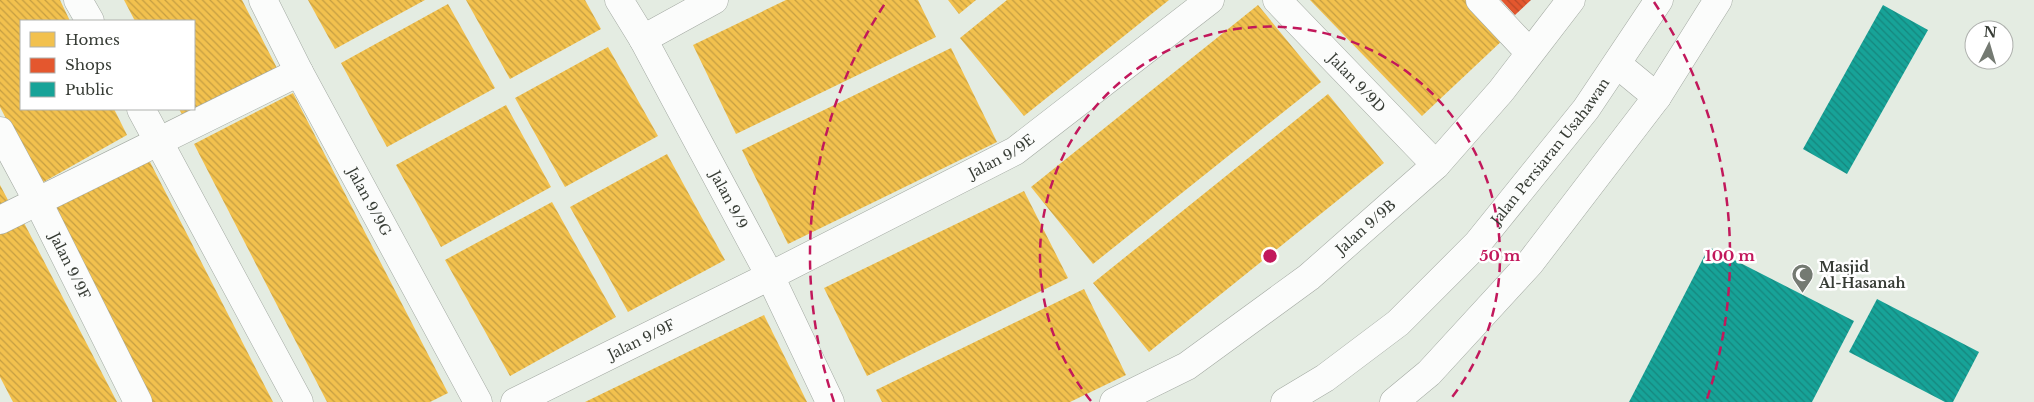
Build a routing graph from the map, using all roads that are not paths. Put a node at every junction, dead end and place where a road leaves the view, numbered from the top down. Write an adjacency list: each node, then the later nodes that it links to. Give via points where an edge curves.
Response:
1 (78, 0): 11 (street)
2 (263, 0): 15 (street, Jalan 9/9G)
3 (619, 0): 12 (street, Jalan 9/9)
4 (714, 0): 12 (street)
5 (1210, 0): 23 (street, Jalan 9/9E, via 1015,151)
6 (1277, 0): 20 (street, Jalan 9/9D)
7 (1480, 0): 13 (street)
8 (1571, 0): 13 (street, Jalan 9/9B)
9 (1659, 0): 14 (street, Jalan Persiaran Usahawan)
10 (1718, 0): 16 (street)
11 (89, 20)
12 (643, 39): 23 (street, Jalan 9/9)
13 (1530, 52): 20 (street, Jalan 9/9B, via 1501,91)
14 (1617, 64): 16 (street); 30 (street, Jalan Persiaran Usahawan, via 1586,109 1477,244 1398,322 1325,378)
15 (299, 72): 19 (street); 26 (street, Jalan 9/9G)
16 (1657, 97): 31 (street, via 1530,263 1429,373)
17 (142, 110): 19 (street)
18 (0, 131): 21 (street, Jalan 9/9F)
19 (160, 140): 21 (street); 25 (street)
20 (1436, 165): 29 (street, Jalan 9/9B, via 1301,283 1187,366)
21 (37, 200): 22 (street); 24 (street, Jalan 9/9F)
22 (0, 220)
23 (770, 276): 27 (street, Jalan 9/9F); 28 (street, Jalan 9/9)
24 (138, 402)
25 (300, 402)
26 (478, 402)
27 (515, 402)
28 (830, 402)
29 (1114, 402)
30 (1285, 402)
31 (1394, 402)

